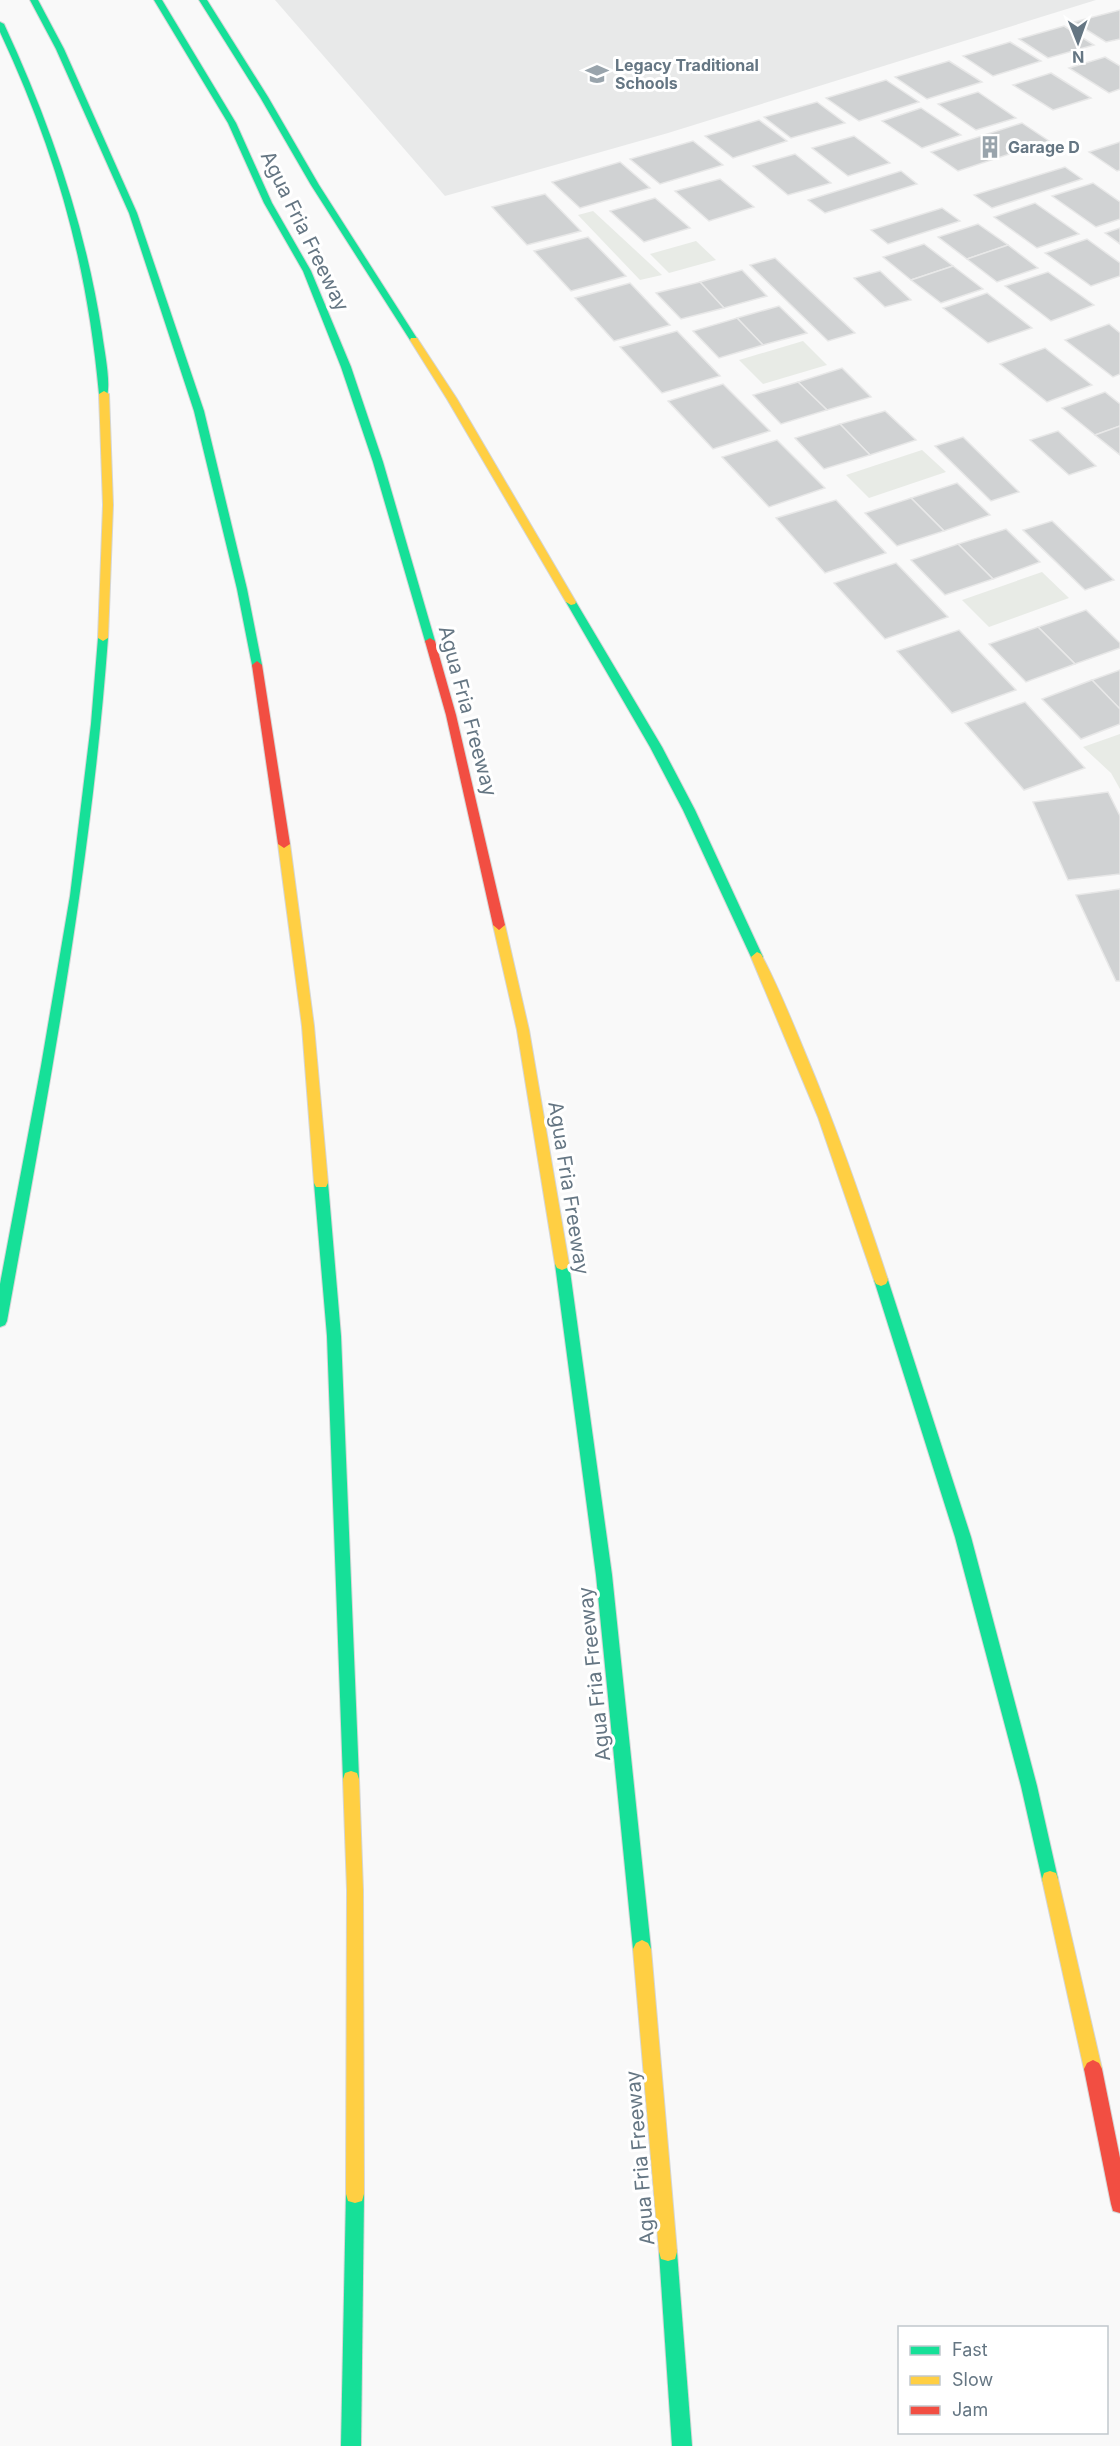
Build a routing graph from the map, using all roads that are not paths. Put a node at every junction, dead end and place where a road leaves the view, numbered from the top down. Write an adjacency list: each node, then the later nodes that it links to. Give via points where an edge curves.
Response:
1 (34, 0): 7 (highway, via 134,213 199,411 255,657 293,909 308,1026 333,1324 348,1689 355,1890)
2 (158, 0): 8 (highway, Agua Fria Freeway, via 232,123 268,203 307,271 346,367 378,462 451,716 523,1030 561,1259 604,1575 641,1935)
3 (203, 0): 6 (highway, via 452,399 656,747 795,1039 851,1186 963,1537 1029,1786)
4 (0, 24): 5 (highway, via 38,106 89,273 110,466 103,651 84,844 66,965)
5 (0, 1321)
6 (1120, 2204)
7 (351, 2446)
8 (682, 2446)

